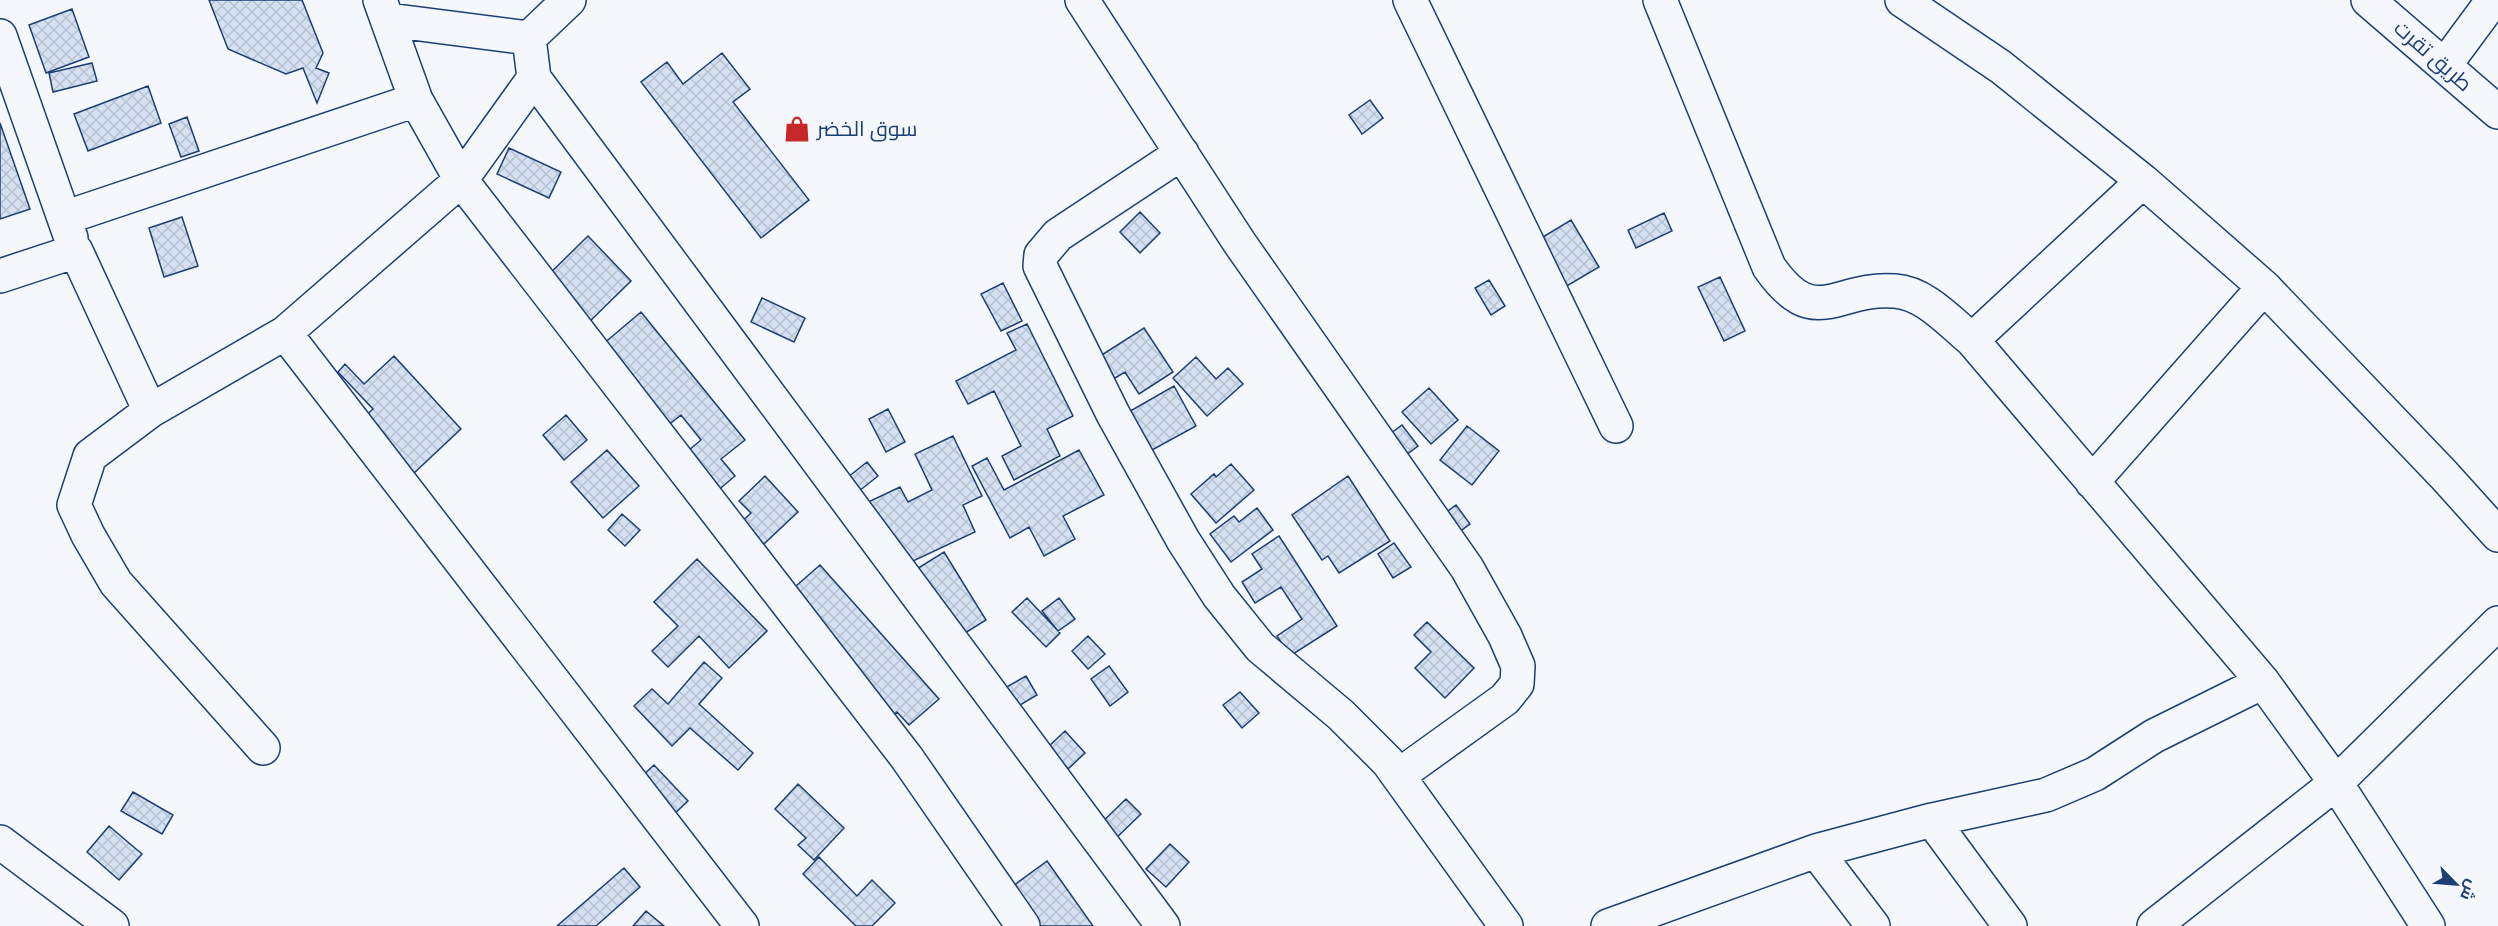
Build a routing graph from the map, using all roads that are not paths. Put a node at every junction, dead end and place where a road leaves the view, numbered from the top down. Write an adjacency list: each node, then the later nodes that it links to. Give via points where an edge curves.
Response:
1 (569, 0): 10 (street)
2 (1083, 0): 15 (street)
3 (1410, 0): 25 (street)
4 (1660, 0): 23 (street, via 1769,267 1783,287 1801,300 1821,304 1874,292 1896,291 1918,297)
5 (1902, 0): 17 (street, via 2001,67)
6 (2368, 0): 11 (street, طريق تقرت)
7 (2493, 0): 11 (street)
8 (385, 10): 10 (street); 13 (street)
9 (0, 36): 18 (street)
10 (529, 38): 12 (street)
11 (2445, 64): 14 (street, طريق تقرت)
12 (534, 78): 16 (street); 39 (street)
13 (416, 100): 16 (street); 18 (street)
14 (2498, 112)
15 (1182, 153): 31 (street, via 1239,242 1467,568 1518,666 1517,684 1505,699); 31 (street, via 1058,235 1041,255 1040,266 1113,414 1219,596 1260,647 1341,715)
16 (461, 180): 22 (street); 38 (street, via 908,758)
17 (2143, 181): 21 (street); 23 (street)
18 (64, 218): 19 (street)
19 (76, 251): 20 (street); 24 (street)
20 (0, 276)
21 (2264, 287): 26 (street); 27 (street)
22 (285, 333): 24 (street); 37 (street)
23 (1972, 340): 26 (street)
24 (150, 411): 30 (street, via 90,456 74,505 116,583)
25 (1616, 426)
26 (2092, 482): 29 (street)
27 (2498, 536)
28 (2498, 623): 32 (street)
29 (2263, 682): 32 (street); 33 (street, via 2154,736 2096,774 2046,795)
30 (263, 748)
31 (1398, 776): 40 (street)
32 (2336, 783): 44 (street); 45 (street)
33 (1932, 820): 35 (street); 43 (street)
34 (0, 842): 36 (street)
35 (1816, 852): 41 (street); 42 (street)
36 (112, 926)
37 (742, 926)
38 (1023, 926)
39 (1163, 926)
40 (1506, 926)
41 (1608, 926)
42 (1873, 926)
43 (2010, 926)
44 (2154, 926)
45 (2428, 926)

